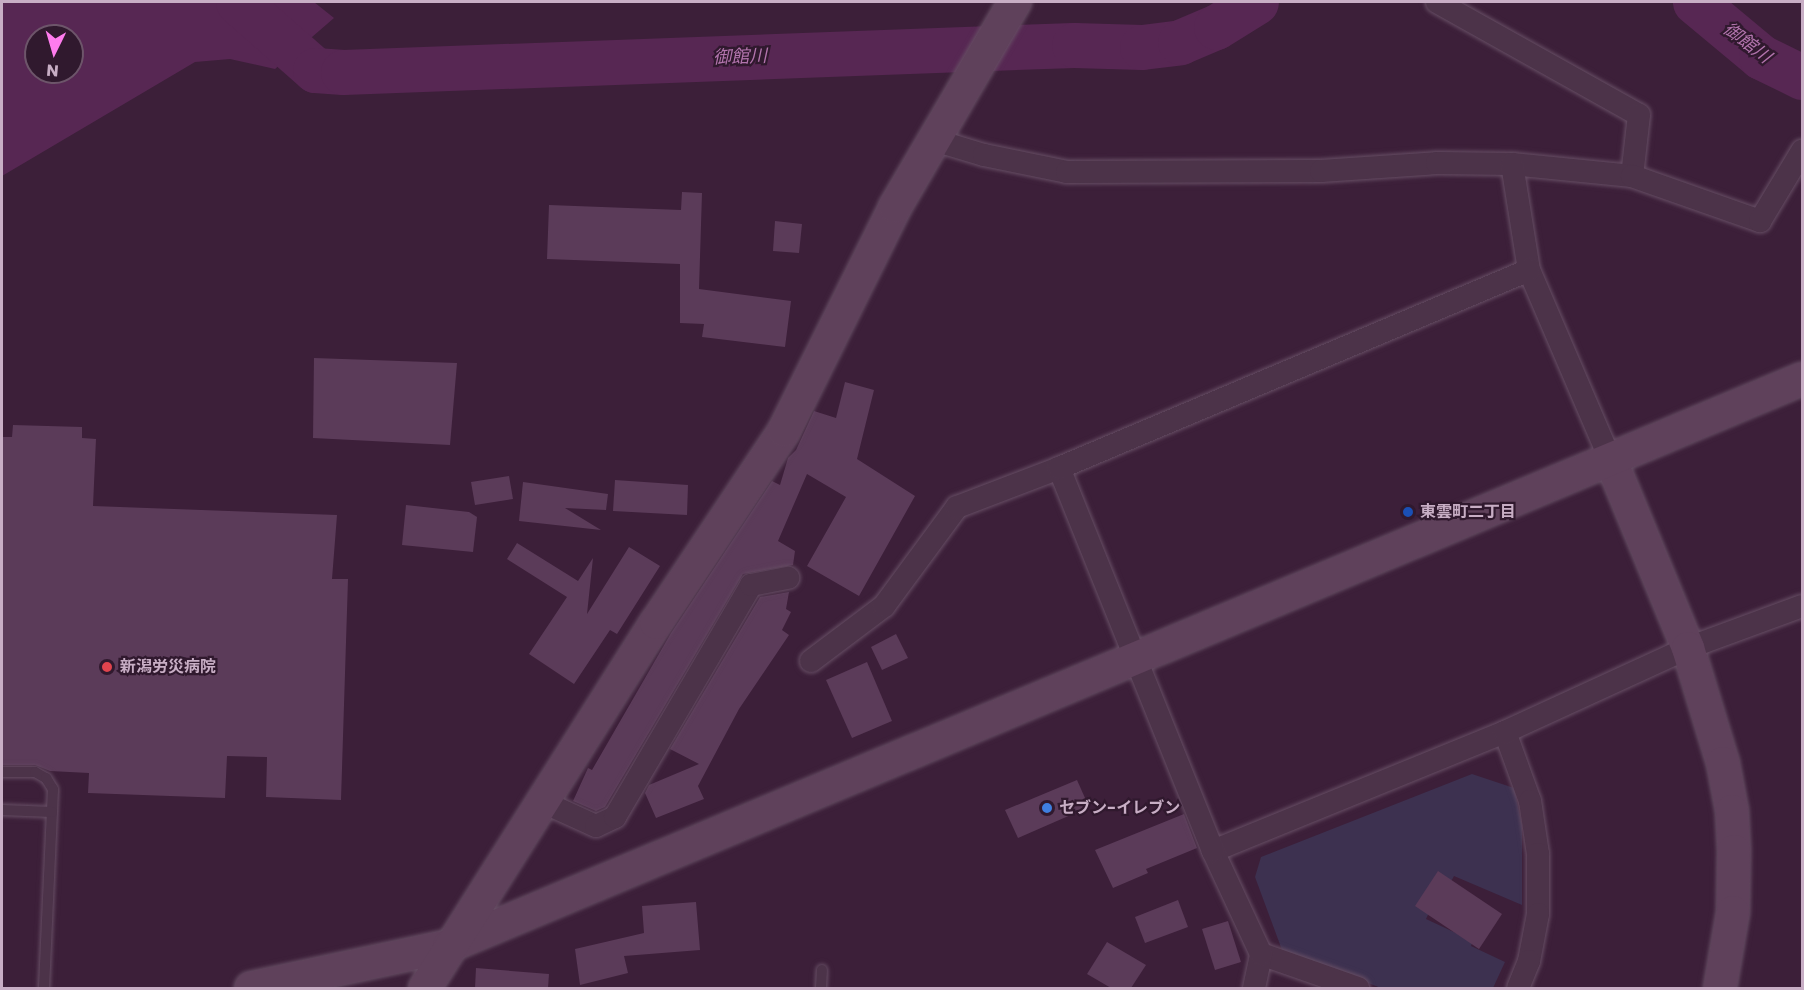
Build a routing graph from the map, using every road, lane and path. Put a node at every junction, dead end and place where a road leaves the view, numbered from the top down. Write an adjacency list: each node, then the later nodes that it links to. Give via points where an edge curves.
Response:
1 (1016, 2): 3 (street)
2 (1437, 2): 6 (street, via 1640,115)
3 (934, 140): 5 (street, via 1066,172 1320,171 1437,163); 18 (street, via 894,207 784,431)
4 (1803, 151): 6 (street, via 1760,221)
5 (1512, 164): 6 (street); 7 (street)
6 (1632, 176)
7 (1529, 270): 9 (street); 10 (street)
8 (1803, 379): 9 (street)
9 (1611, 461): 13 (street); 14 (street)
10 (1059, 468): 14 (street); 15 (street, via 957,507 884,606)
11 (788, 578): 18 (street, via 751,585 615,817 596,826)
12 (1803, 606): 13 (street)
13 (1688, 648): 16 (street); 32 (street, via 1723,763 1732,811 1733,912)
14 (1137, 656): 21 (street); 22 (street)
15 (811, 661)
16 (1504, 732): 21 (street); 31 (street, via 1530,801 1539,854 1538,914 1529,961)
17 (2, 772): 20 (lane, via 35,772 46,778 53,789)
18 (543, 802): 22 (street)
19 (2, 810): 20 (lane)
20 (52, 812): 25 (lane)
21 (1213, 851): 23 (street)
22 (448, 946): 26 (street); 27 (street)
23 (1261, 954): 29 (street); 30 (street)
24 (822, 970): 28 (lane)
25 (44, 988)
26 (251, 988)
27 (425, 988)
28 (821, 988)
29 (1254, 988)
30 (1358, 988)
31 (1518, 988)
32 (1720, 988)

